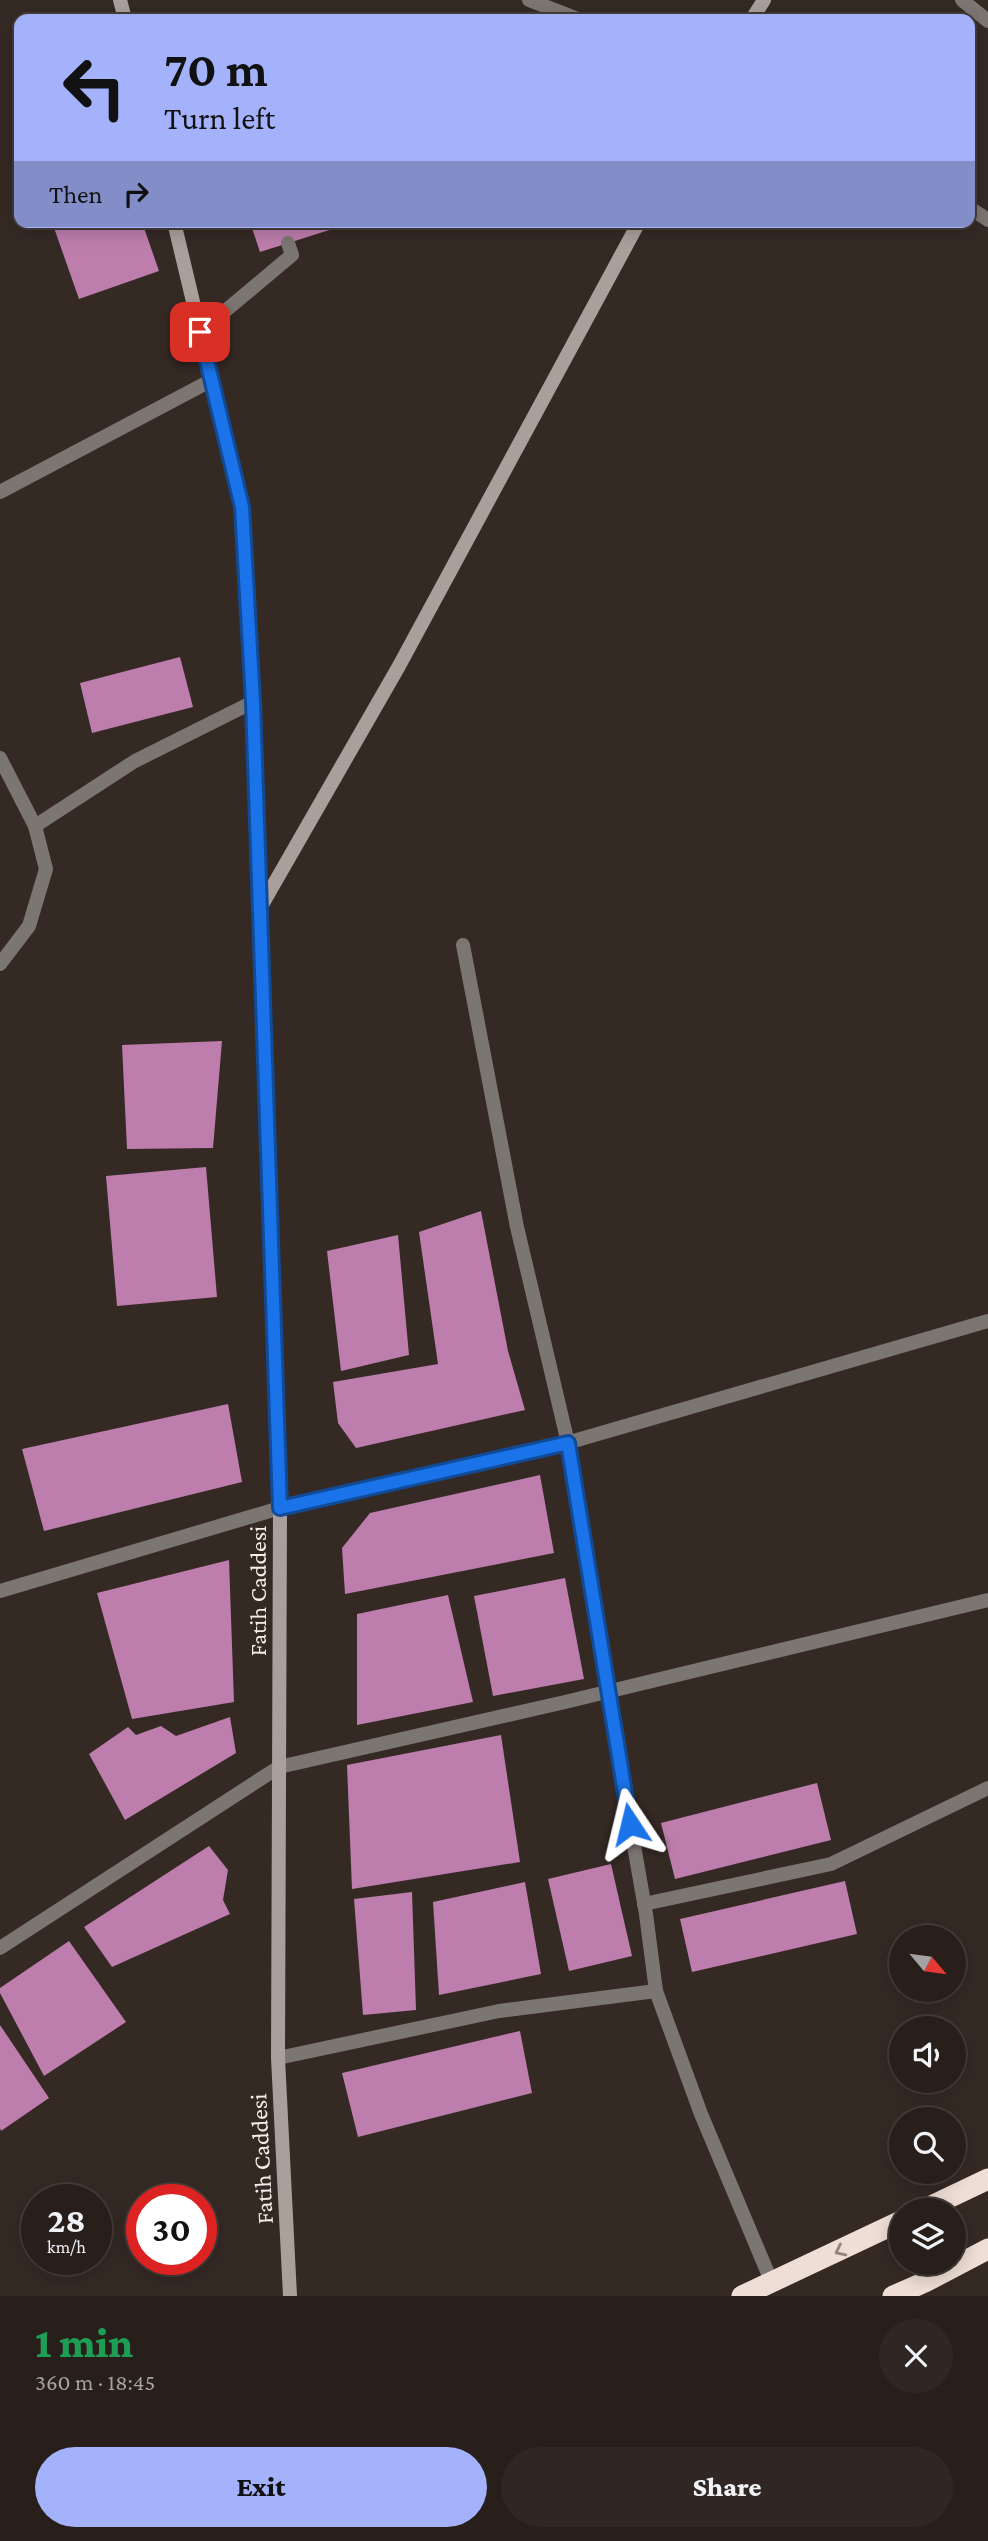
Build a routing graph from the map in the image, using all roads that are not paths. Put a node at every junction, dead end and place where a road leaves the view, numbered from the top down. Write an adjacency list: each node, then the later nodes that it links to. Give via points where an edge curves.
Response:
1 (529, 0): 3 (street)
2 (962, 0): 4 (street)
3 (565, 14)
4 (988, 21)
5 (175, 228): 8 (street, Fatih Caddesi)
6 (636, 228): 14 (street, via 399,666)
7 (288, 243): 8 (street, via 292,255)
8 (200, 332): 9 (street, Fatih Caddesi)
9 (212, 380): 10 (street); 11 (street, Fatih Caddesi, via 242,507)
10 (0, 492)
11 (253, 702): 13 (street, via 135,761); 14 (street, Fatih Caddesi)
12 (0, 758): 13 (street)
13 (35, 826): 16 (street, via 46,869 29,926)
14 (259, 910): 19 (street, Fatih Caddesi)
15 (463, 945): 18 (street, via 517,1227)
16 (0, 964)
17 (988, 1321): 18 (street)
18 (568, 1443): 19 (street); 22 (street)
19 (280, 1508): 20 (street); 23 (street, Fatih Caddesi)
20 (0, 1591)
21 (988, 1600): 22 (street)
22 (607, 1692): 23 (street); 25 (street)
23 (279, 1767): 26 (street); 28 (street, Fatih Caddesi)
24 (988, 1788): 25 (street, via 831,1864)
25 (644, 1904): 27 (street)
26 (0, 1948)
27 (656, 1991): 28 (street, via 499,2011); 33 (street, via 701,2114)
28 (278, 2058): 34 (street, Fatih Caddesi)
29 (988, 2179): 30 (highway)
30 (948, 2198)
31 (889, 2227): 33 (highway, one-way to 33)
32 (988, 2249): 36 (highway)
33 (772, 2283): 35 (highway)
34 (290, 2296)
35 (742, 2296)
36 (893, 2296)

